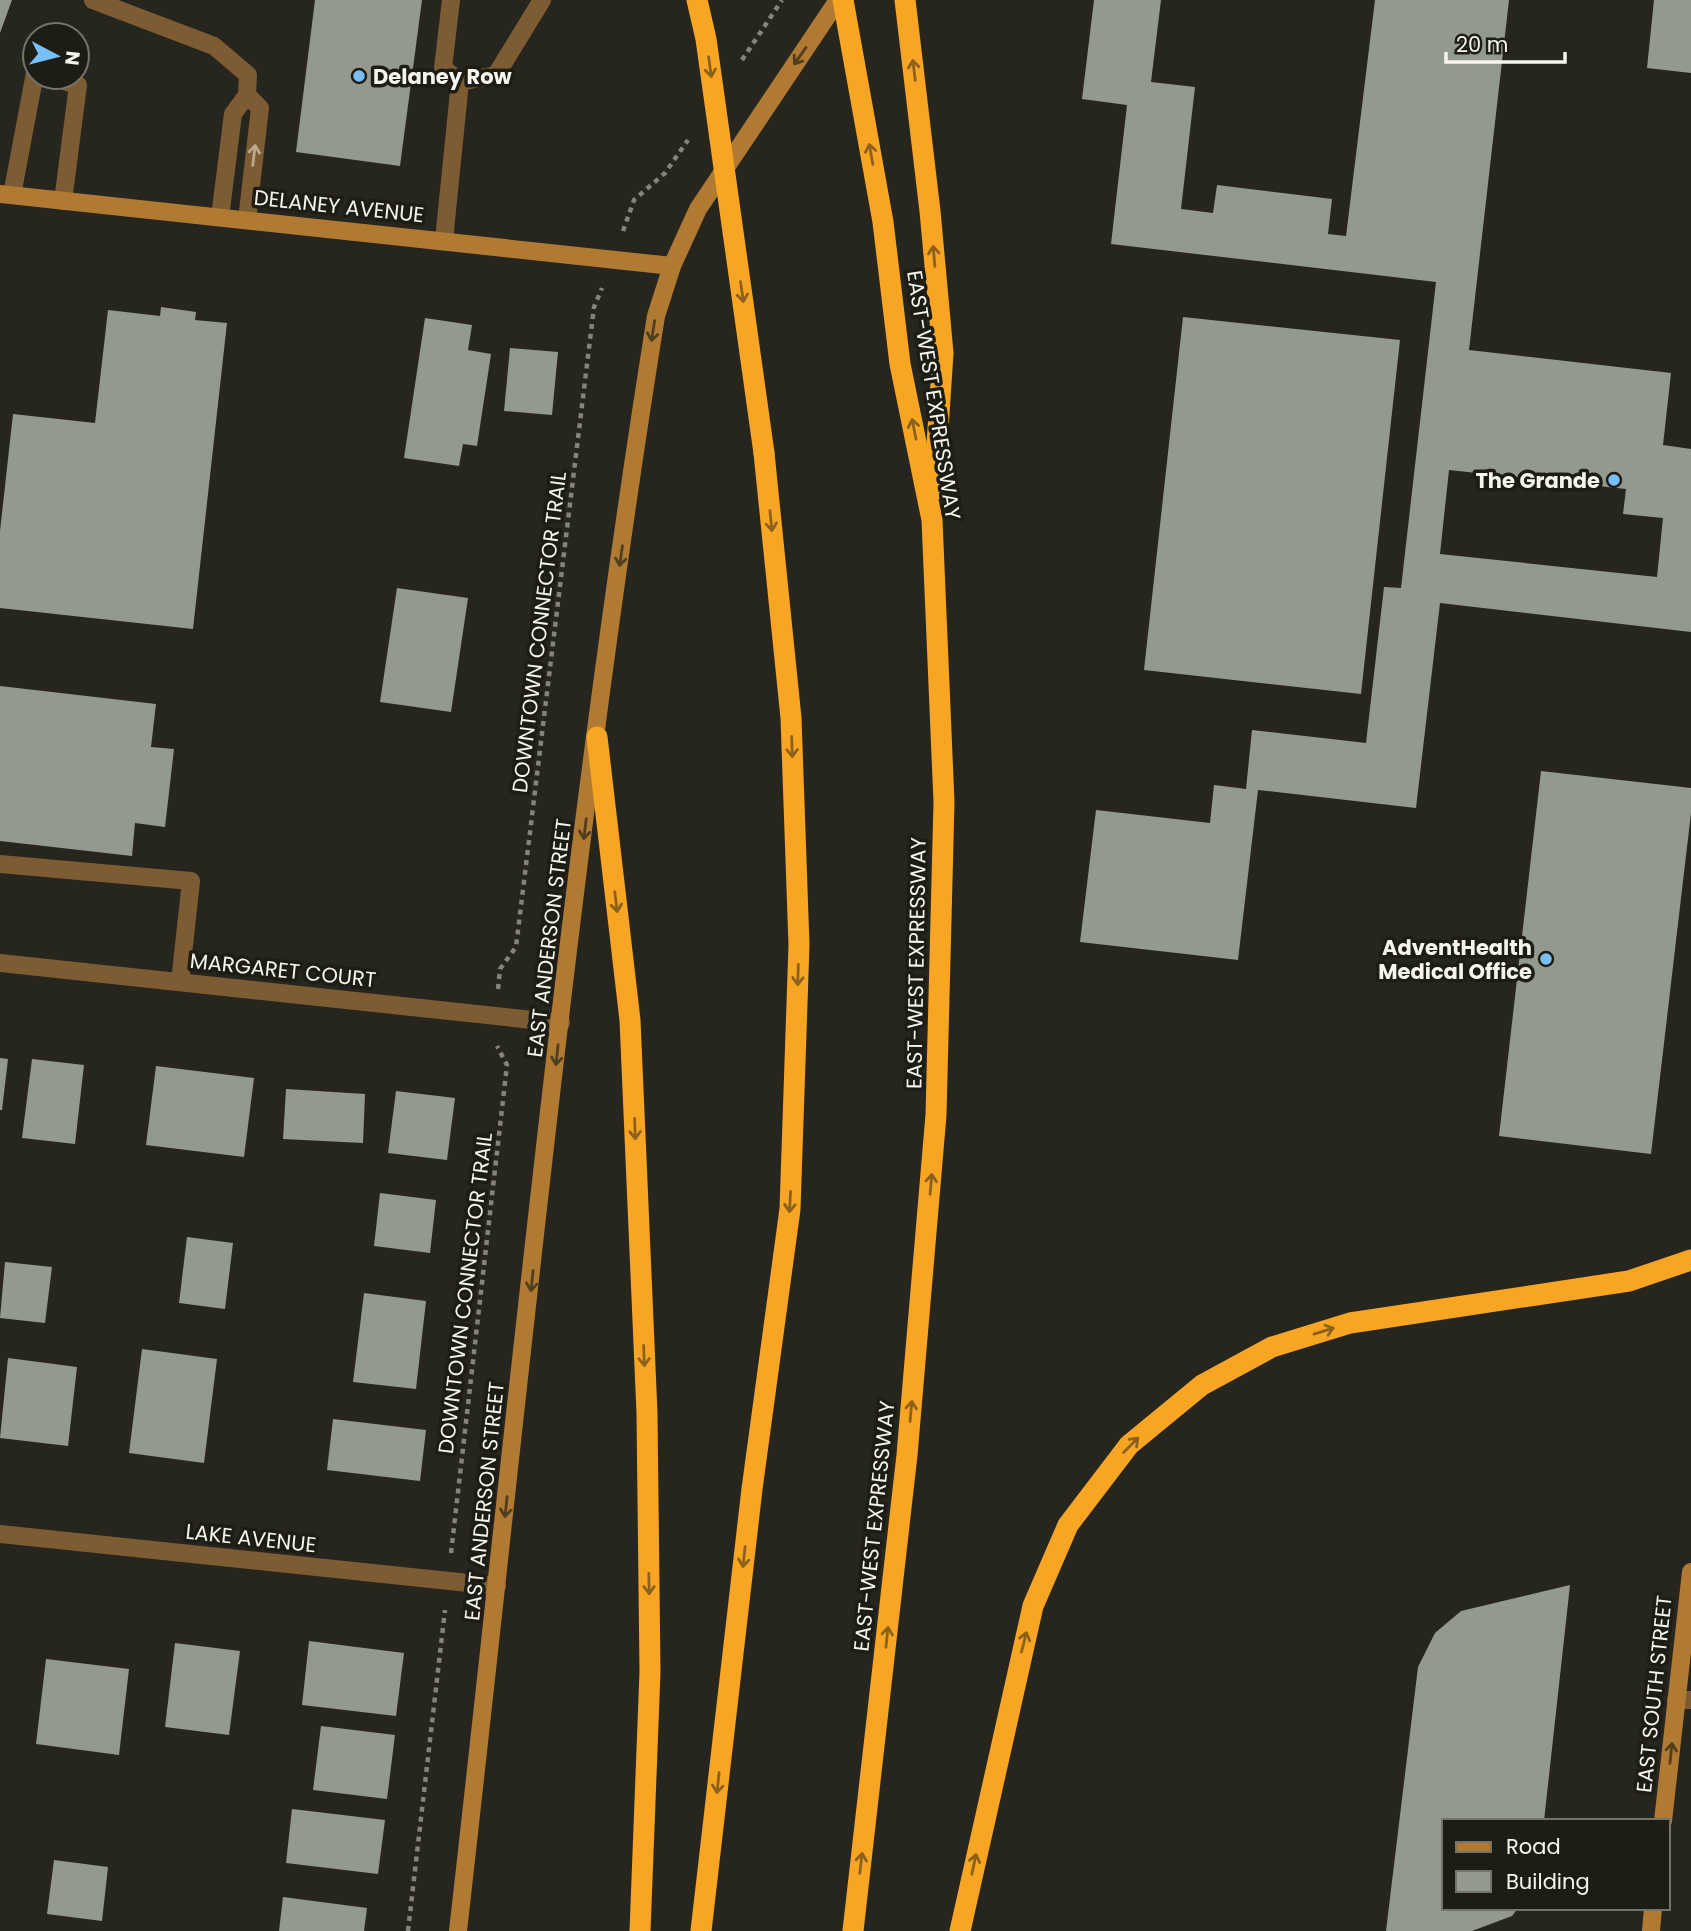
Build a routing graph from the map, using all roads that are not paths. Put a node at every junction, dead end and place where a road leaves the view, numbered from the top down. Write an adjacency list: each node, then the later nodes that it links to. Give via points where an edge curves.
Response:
1 (93, 0): 10 (street, via 214,46 248,75)
2 (451, 0): 7 (street, via 443,68)
3 (542, 0): 7 (street, via 496,75)
4 (697, 0): 32 (highway, one-way to 32, bridge, via 764,453 791,718 799,932 790,1209)
5 (841, 0): 16 (main road, EAST ANDERSON STREET, one-way to 16, via 726,164 698,209); 17 (highway, EAST-WEST EXPRESSWAY, one-way to 5)
6 (905, 0): 17 (highway, one-way to 6, via 943,354)
7 (460, 82): 15 (street)
8 (31, 91): 11 (street)
9 (77, 91): 12 (street)
10 (247, 95): 13 (street, via 233,114); 14 (street, one-way to 10, via 260,108)
11 (6, 195): 12 (main road, DELANEY AVENUE)
12 (63, 201): 13 (main road, DELANEY AVENUE)
13 (220, 217): 14 (main road, DELANEY AVENUE)
14 (247, 220): 15 (main road, DELANEY AVENUE)
15 (444, 240): 16 (main road, DELANEY AVENUE)
16 (673, 266): 18 (main road, EAST ANDERSON STREET, one-way to 18, via 656,316)
17 (932, 520): 33 (highway, EAST-WEST EXPRESSWAY, one-way to 17, via 907,1455 936,1115 944,802)
18 (597, 737): 22 (main road, EAST ANDERSON STREET, one-way to 22); 31 (highway, one-way to 31, via 630,1020 647,1413 650,1672)
19 (0, 864): 21 (street, via 191,881)
20 (0, 963): 21 (street, MARGARET COURT)
21 (180, 982): 22 (street, MARGARET COURT)
22 (561, 1023): 26 (main road, EAST ANDERSON STREET, one-way to 26)
23 (1691, 1260): 34 (highway, one-way to 23, via 1033,1606 1068,1525 1129,1445 1202,1385 1272,1347 1350,1323 1629,1281)
24 (0, 1534): 26 (street, LAKE AVENUE)
25 (1691, 1572): 27 (main road, EAST SOUTH STREET)
26 (497, 1586): 30 (main road, EAST ANDERSON STREET)
27 (1684, 1700): 28 (main road, EAST SOUTH STREET, one-way to 27)
28 (1663, 1819)
29 (1653, 1910): 35 (main road)
30 (458, 1931)
31 (640, 1931)
32 (701, 1931)
33 (853, 1931)
34 (960, 1931)
35 (1651, 1931)

